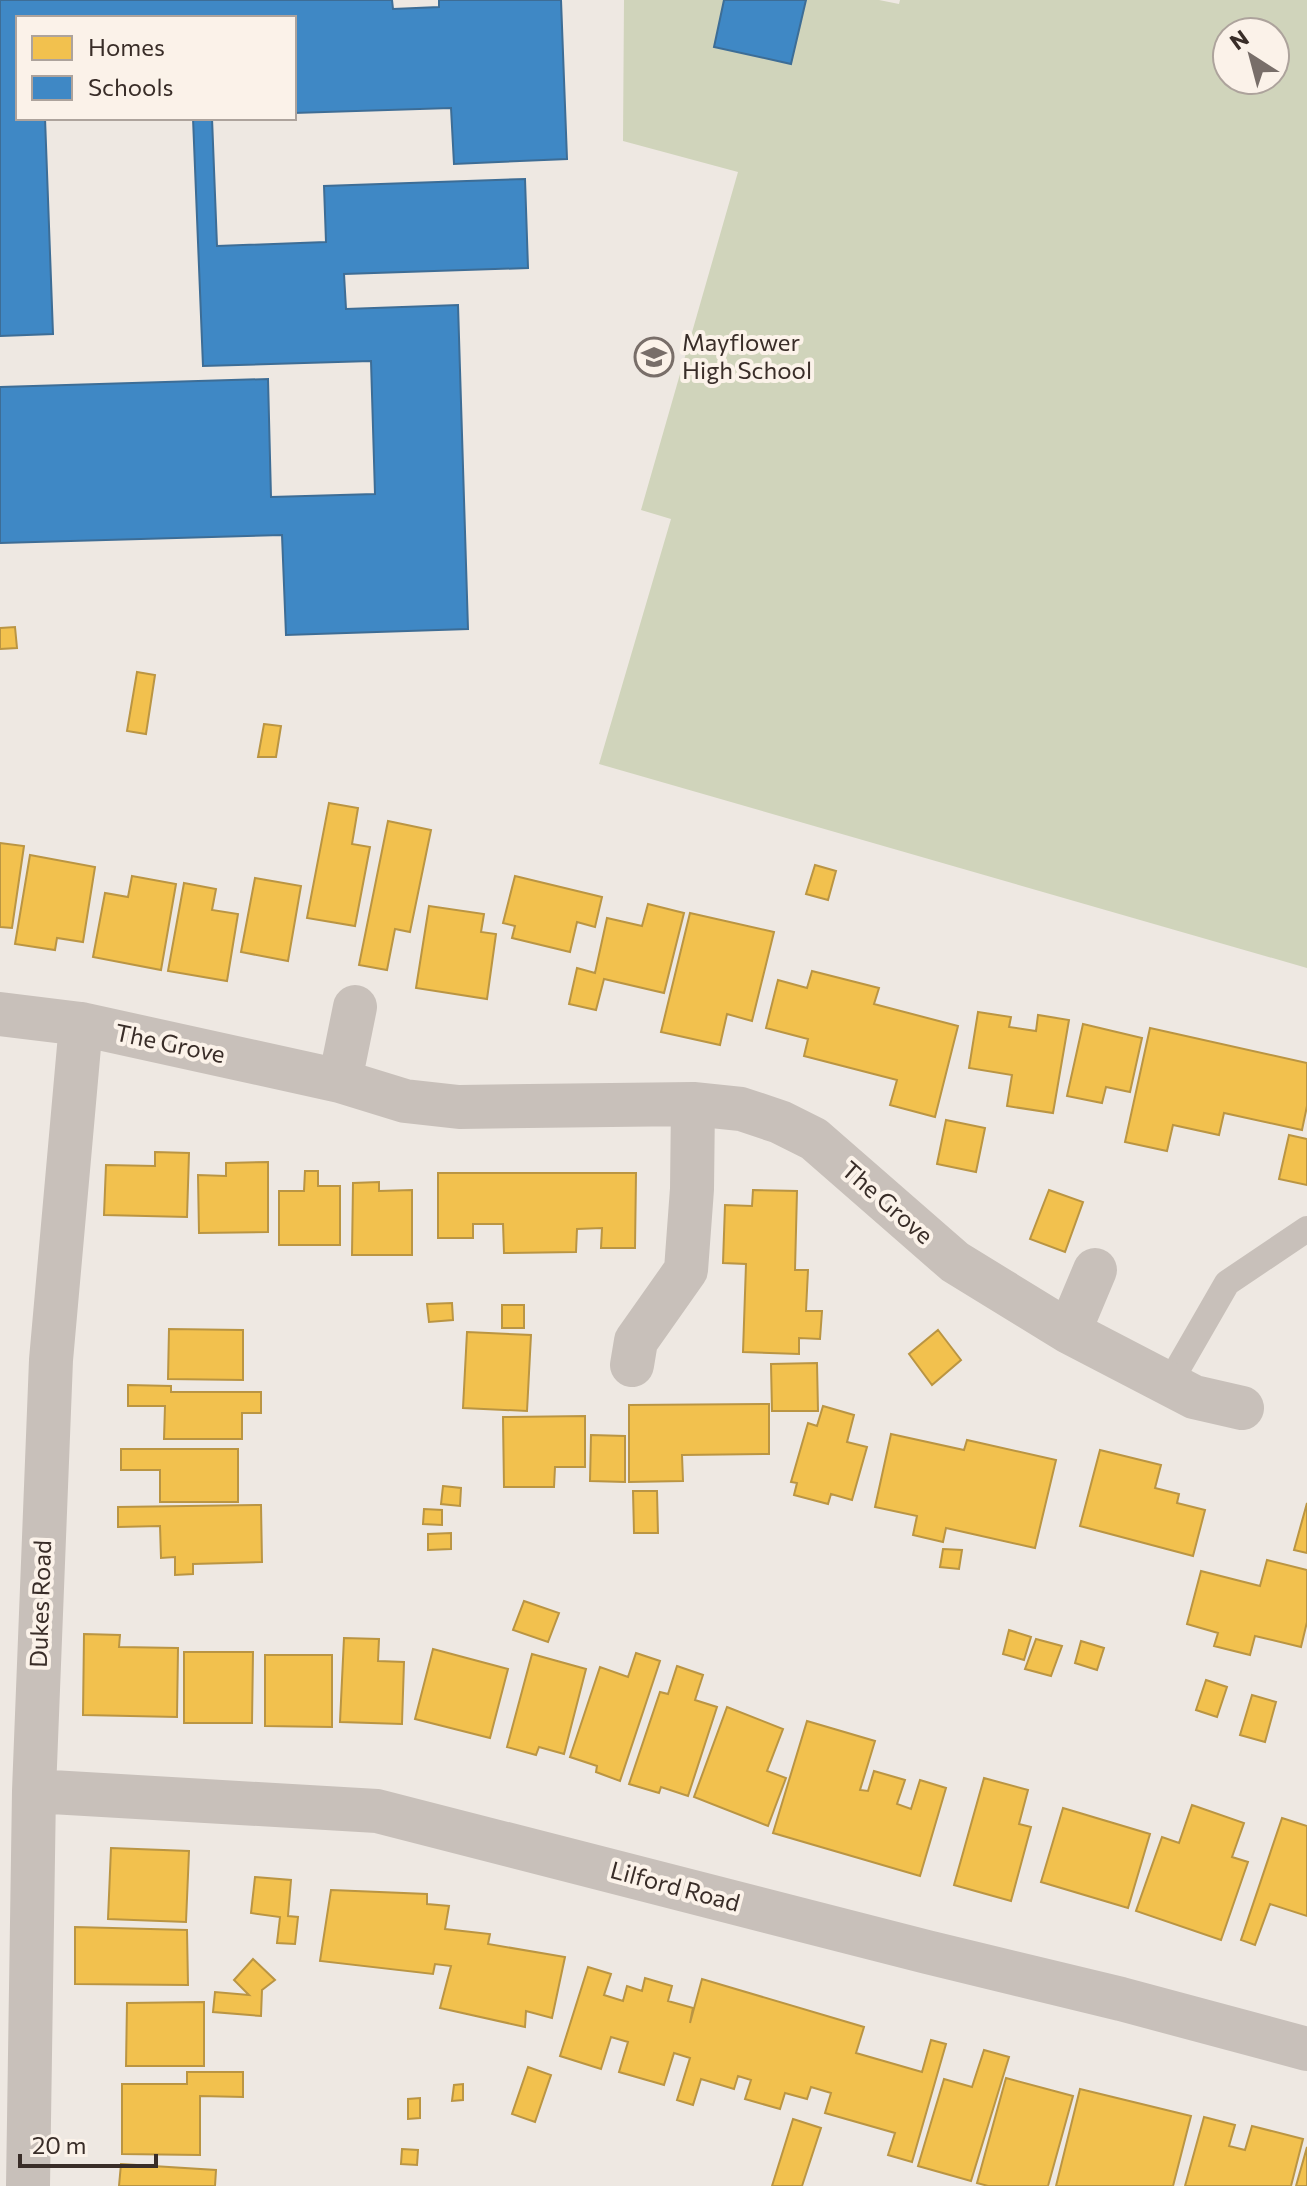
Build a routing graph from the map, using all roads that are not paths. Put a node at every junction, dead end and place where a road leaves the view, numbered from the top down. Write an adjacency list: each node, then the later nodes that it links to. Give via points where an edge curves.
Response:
1 (355, 1007): 4 (street)
2 (0, 1014): 3 (street, The Grove)
3 (81, 1024): 4 (street, The Grove); 12 (street, Dukes Road, via 51,1360)
4 (340, 1081): 5 (street, The Grove, via 405,1101 459,1107)
5 (693, 1104): 8 (street, The Grove, via 741,1109 814,1139 955,1262); 9 (street, via 686,1270 636,1341)
6 (1307, 1229): 10 (lane, via 1227,1283)
7 (1095, 1270): 8 (street)
8 (1069, 1332): 10 (street, The Grove)
9 (632, 1365)
10 (1170, 1382): 11 (street, The Grove, via 1194,1397)
11 (1242, 1408)
12 (34, 1791): 13 (street, Lilford Road, via 377,1811); 14 (street, Dukes Road)
13 (1307, 2049)
14 (28, 2186)

